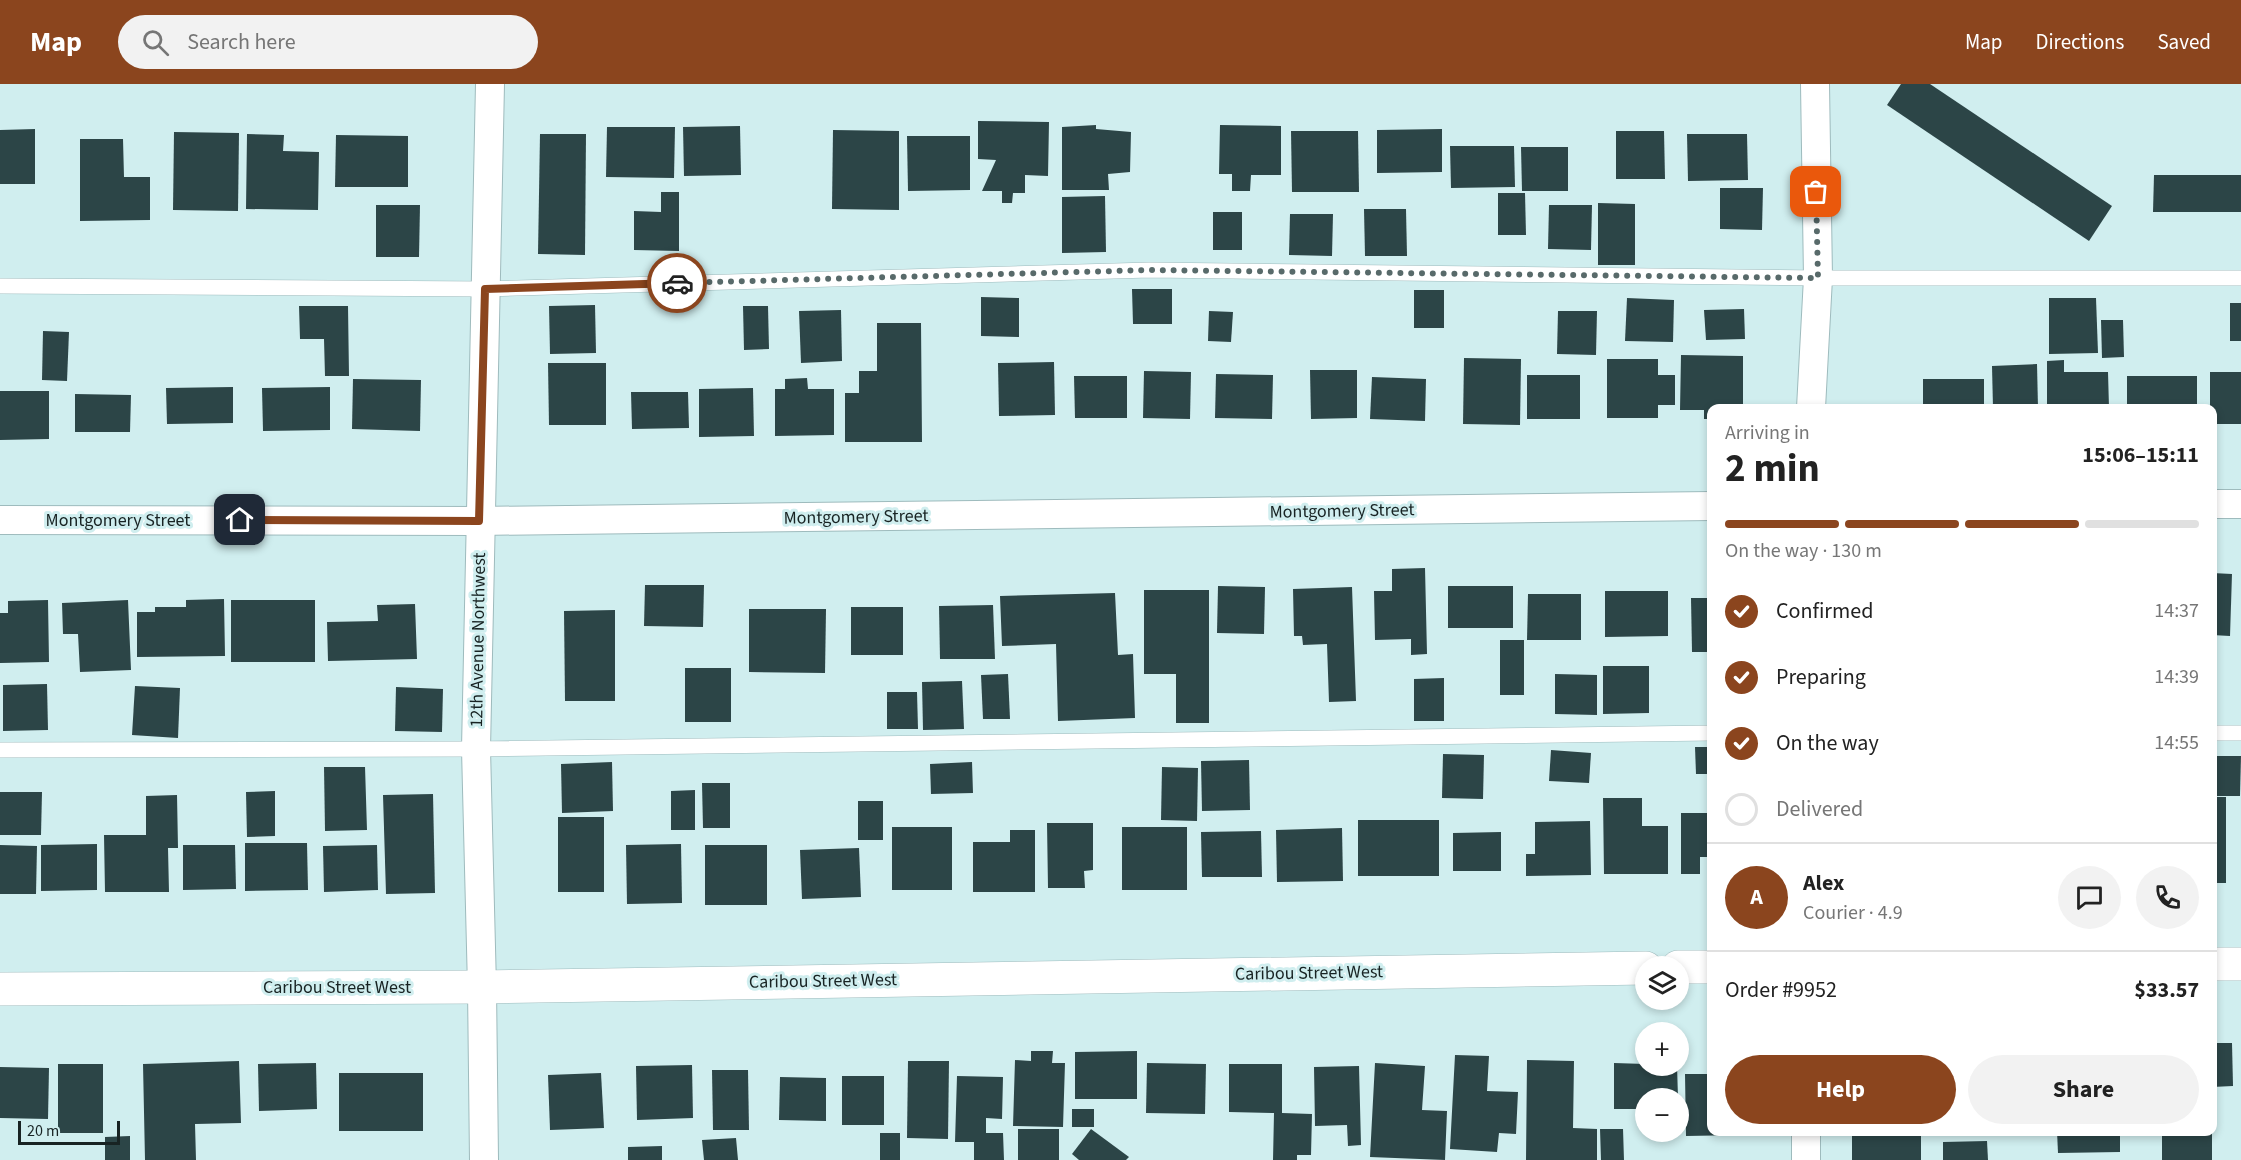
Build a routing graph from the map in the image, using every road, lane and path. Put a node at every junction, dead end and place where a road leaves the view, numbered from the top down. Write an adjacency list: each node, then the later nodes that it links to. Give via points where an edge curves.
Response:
1 (490, 84): 6 (street, 12th Avenue Northwest)
2 (1815, 84): 3 (street)
3 (1818, 278): 4 (lane); 6 (lane, via 1150,270); 7 (street)
4 (2241, 278)
5 (0, 286): 6 (lane)
6 (485, 289): 12 (street, 12th Avenue Northwest)
7 (1811, 404)
8 (2217, 504): 9 (street)
9 (2241, 504)
10 (1707, 506): 12 (street, Montgomery Street)
11 (0, 520): 12 (street, Montgomery Street)
12 (479, 521): 16 (street, 12th Avenue Northwest)
13 (1707, 733): 16 (lane)
14 (2217, 733): 15 (lane)
15 (2241, 733)
16 (476, 749): 17 (lane); 23 (street, 12th Avenue Northwest)
17 (0, 750)
18 (2217, 964): 19 (street)
19 (2241, 964)
20 (1689, 967): 21 (street)
21 (1707, 967)
22 (1635, 968): 23 (street, Caribou Street West)
23 (482, 987): 24 (street, Caribou Street West); 26 (street, 12th Avenue Northwest)
24 (0, 988)
25 (1806, 1136): 27 (street)
26 (484, 1160)
27 (1806, 1160)

